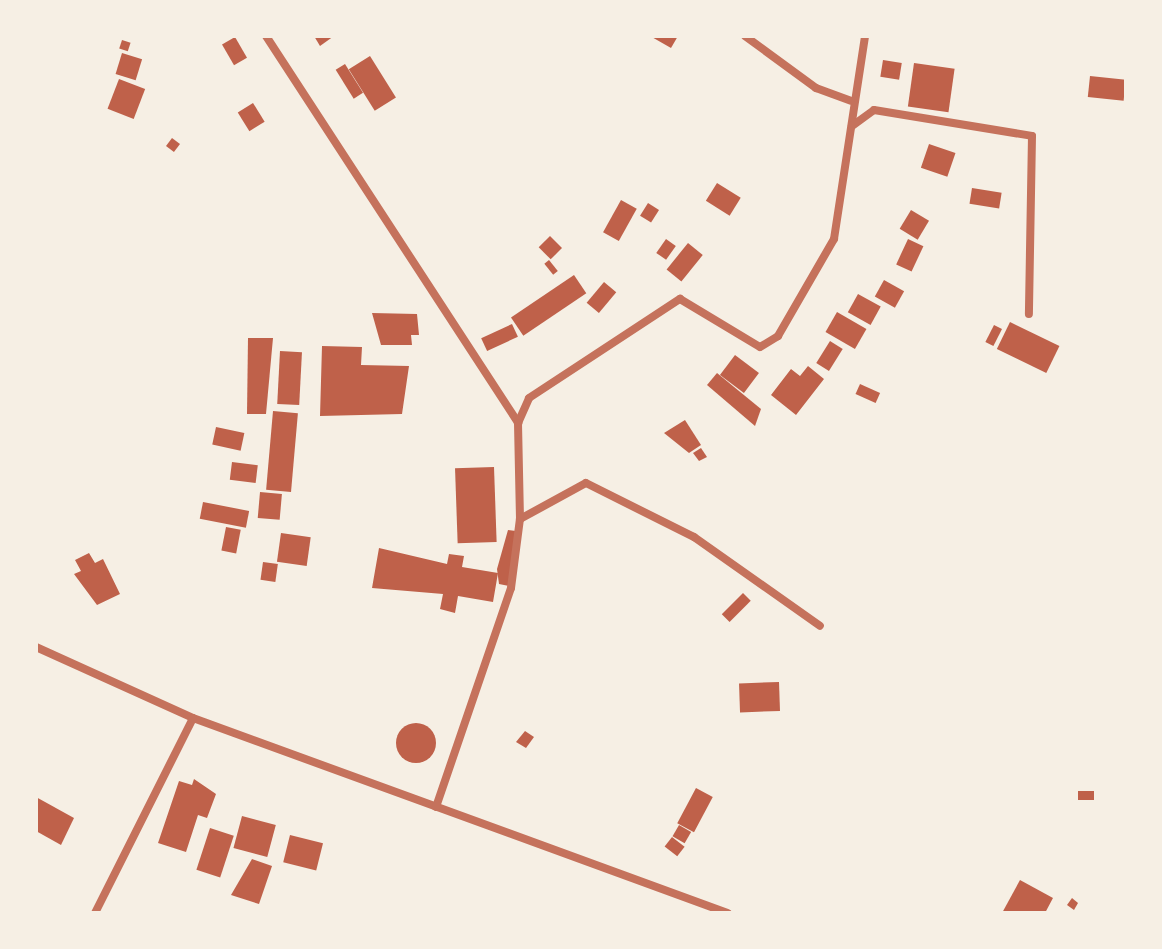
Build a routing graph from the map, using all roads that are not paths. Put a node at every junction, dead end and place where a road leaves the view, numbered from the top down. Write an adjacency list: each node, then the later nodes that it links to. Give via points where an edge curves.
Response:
1 (266, 36): 7 (street, via 443,298)
2 (745, 36): 4 (street, via 816,88)
3 (865, 36): 4 (street)
4 (851, 101): 5 (street)
5 (852, 126): 6 (street, via 874,110 1032,136); 7 (street, via 834,239 778,336 760,347 680,299 529,398)
6 (1029, 314)
7 (518, 423): 8 (street)
8 (520, 519): 9 (street, via 586,483 694,537); 12 (street, via 511,588)
9 (820, 626)
10 (36, 647): 11 (street)
11 (193, 718): 12 (street); 13 (street)
12 (436, 807): 14 (street)
13 (95, 913)
14 (728, 913)

